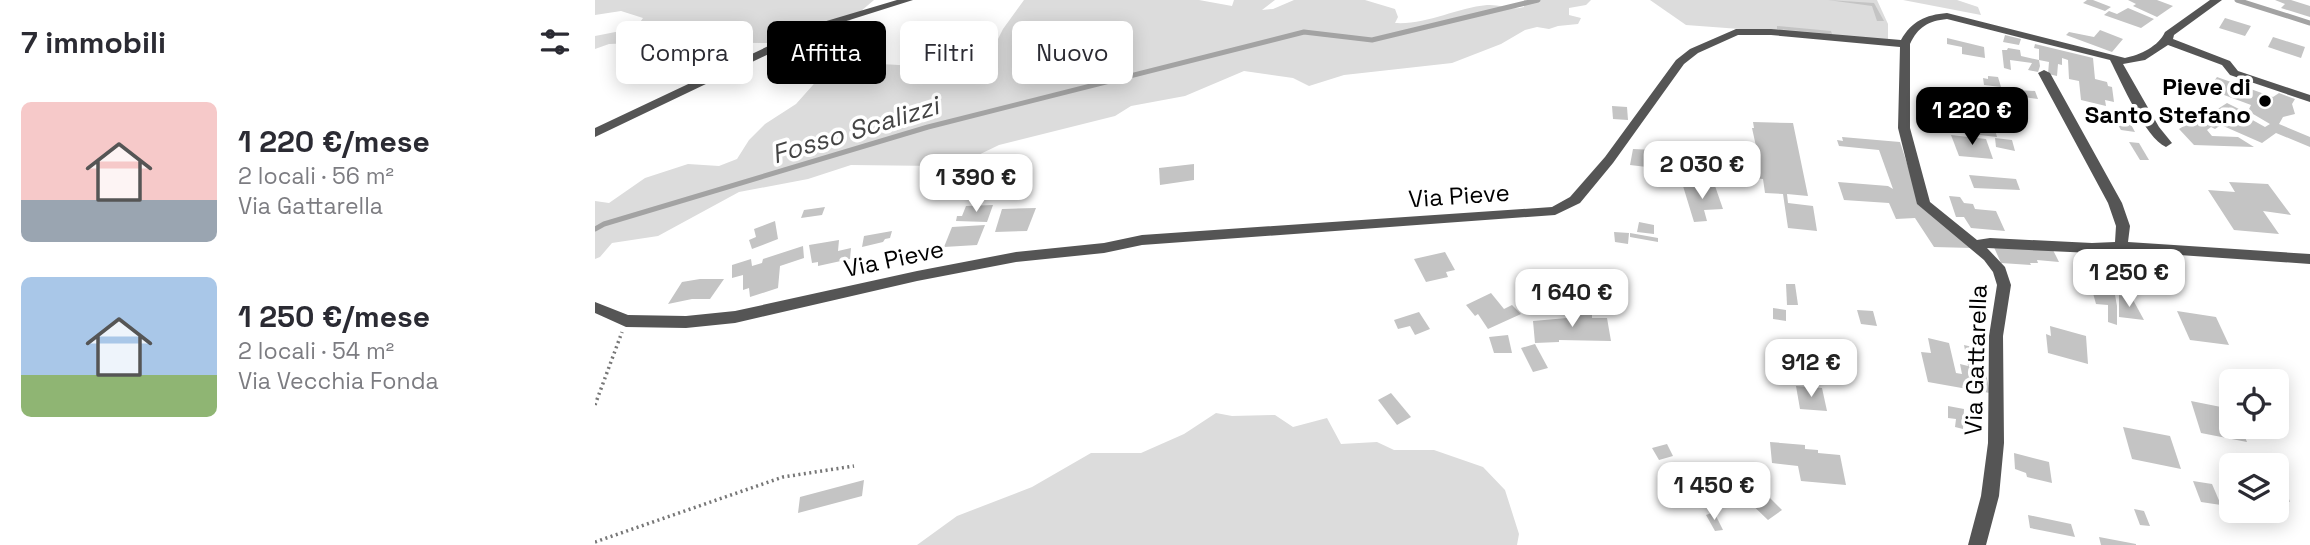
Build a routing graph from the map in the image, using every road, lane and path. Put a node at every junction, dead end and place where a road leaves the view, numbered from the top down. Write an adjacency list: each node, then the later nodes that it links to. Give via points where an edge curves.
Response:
1 (908, 0): 8 (street, via 817,27)
2 (2217, 0): 3 (street, via 2169,34)
3 (2168, 41): 5 (street, via 2141,58); 7 (street, via 2226,63 2234,73)
4 (1905, 44): 5 (street, via 1911,30 1926,17 1948,16); 10 (street, Via Gattarella, via 1904,128 1924,204); 14 (street, Via Pieve, via 1750,31 1736,32 1694,51 1575,200 1555,211 1142,240 991,262 734,317)
5 (2115, 60): 9 (street)
6 (2044, 73): 11 (street, via 2115,202 2123,226)
7 (2310, 99)
8 (595, 133)
9 (2166, 144)
10 (1976, 245): 11 (street); 18 (street, Via Gattarella, via 2000,271 2004,285 1996,336 1996,443 1990,496)
11 (2121, 246): 12 (street)
12 (2310, 259)
13 (595, 307): 14 (street, Via Pieve)
14 (626, 321): 15 (path)
15 (595, 405)
16 (854, 466): 17 (path, via 783,477)
17 (595, 542)
18 (1977, 545)

